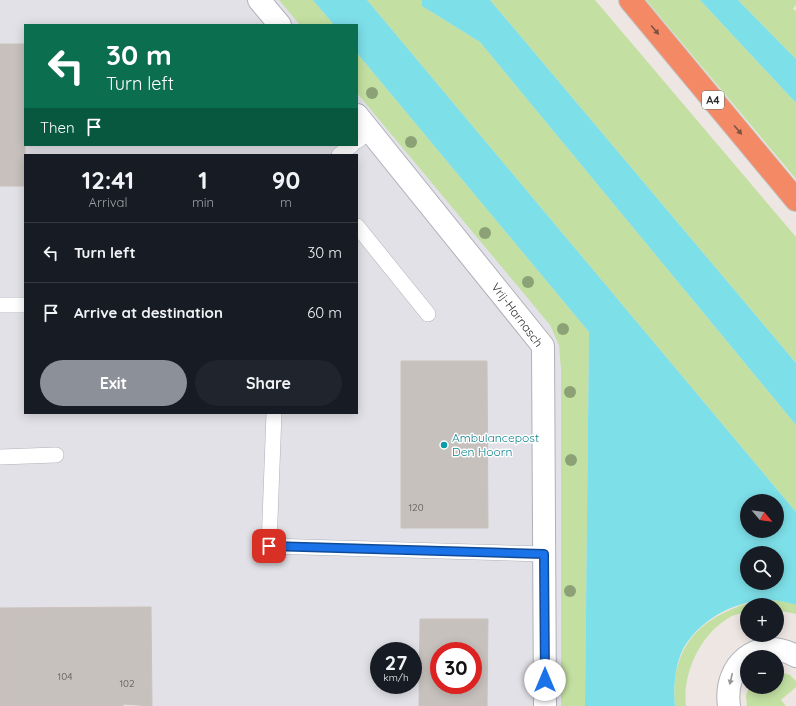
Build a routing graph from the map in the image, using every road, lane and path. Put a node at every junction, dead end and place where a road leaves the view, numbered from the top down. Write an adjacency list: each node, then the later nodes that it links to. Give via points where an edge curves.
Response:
1 (259, 0): 3 (street)
2 (630, 0): 7 (highway, A4, one-way to 7)
3 (279, 24)
4 (361, 129): 15 (street, Vrij-Harnasch, via 543,346)
5 (351, 146): 6 (lane)
6 (340, 154)
7 (796, 200)
8 (358, 227): 11 (lane)
9 (0, 305): 10 (lane)
10 (24, 305)
11 (428, 314)
12 (274, 414): 15 (lane, via 269,546)
13 (56, 455): 14 (lane)
14 (0, 456)
15 (544, 554): 17 (street, Vrij-Harnasch)
16 (796, 656): 18 (street, one-way to 18, via 785,650 768,648 745,657 732,672 727,694)
17 (545, 706)
18 (729, 706)

